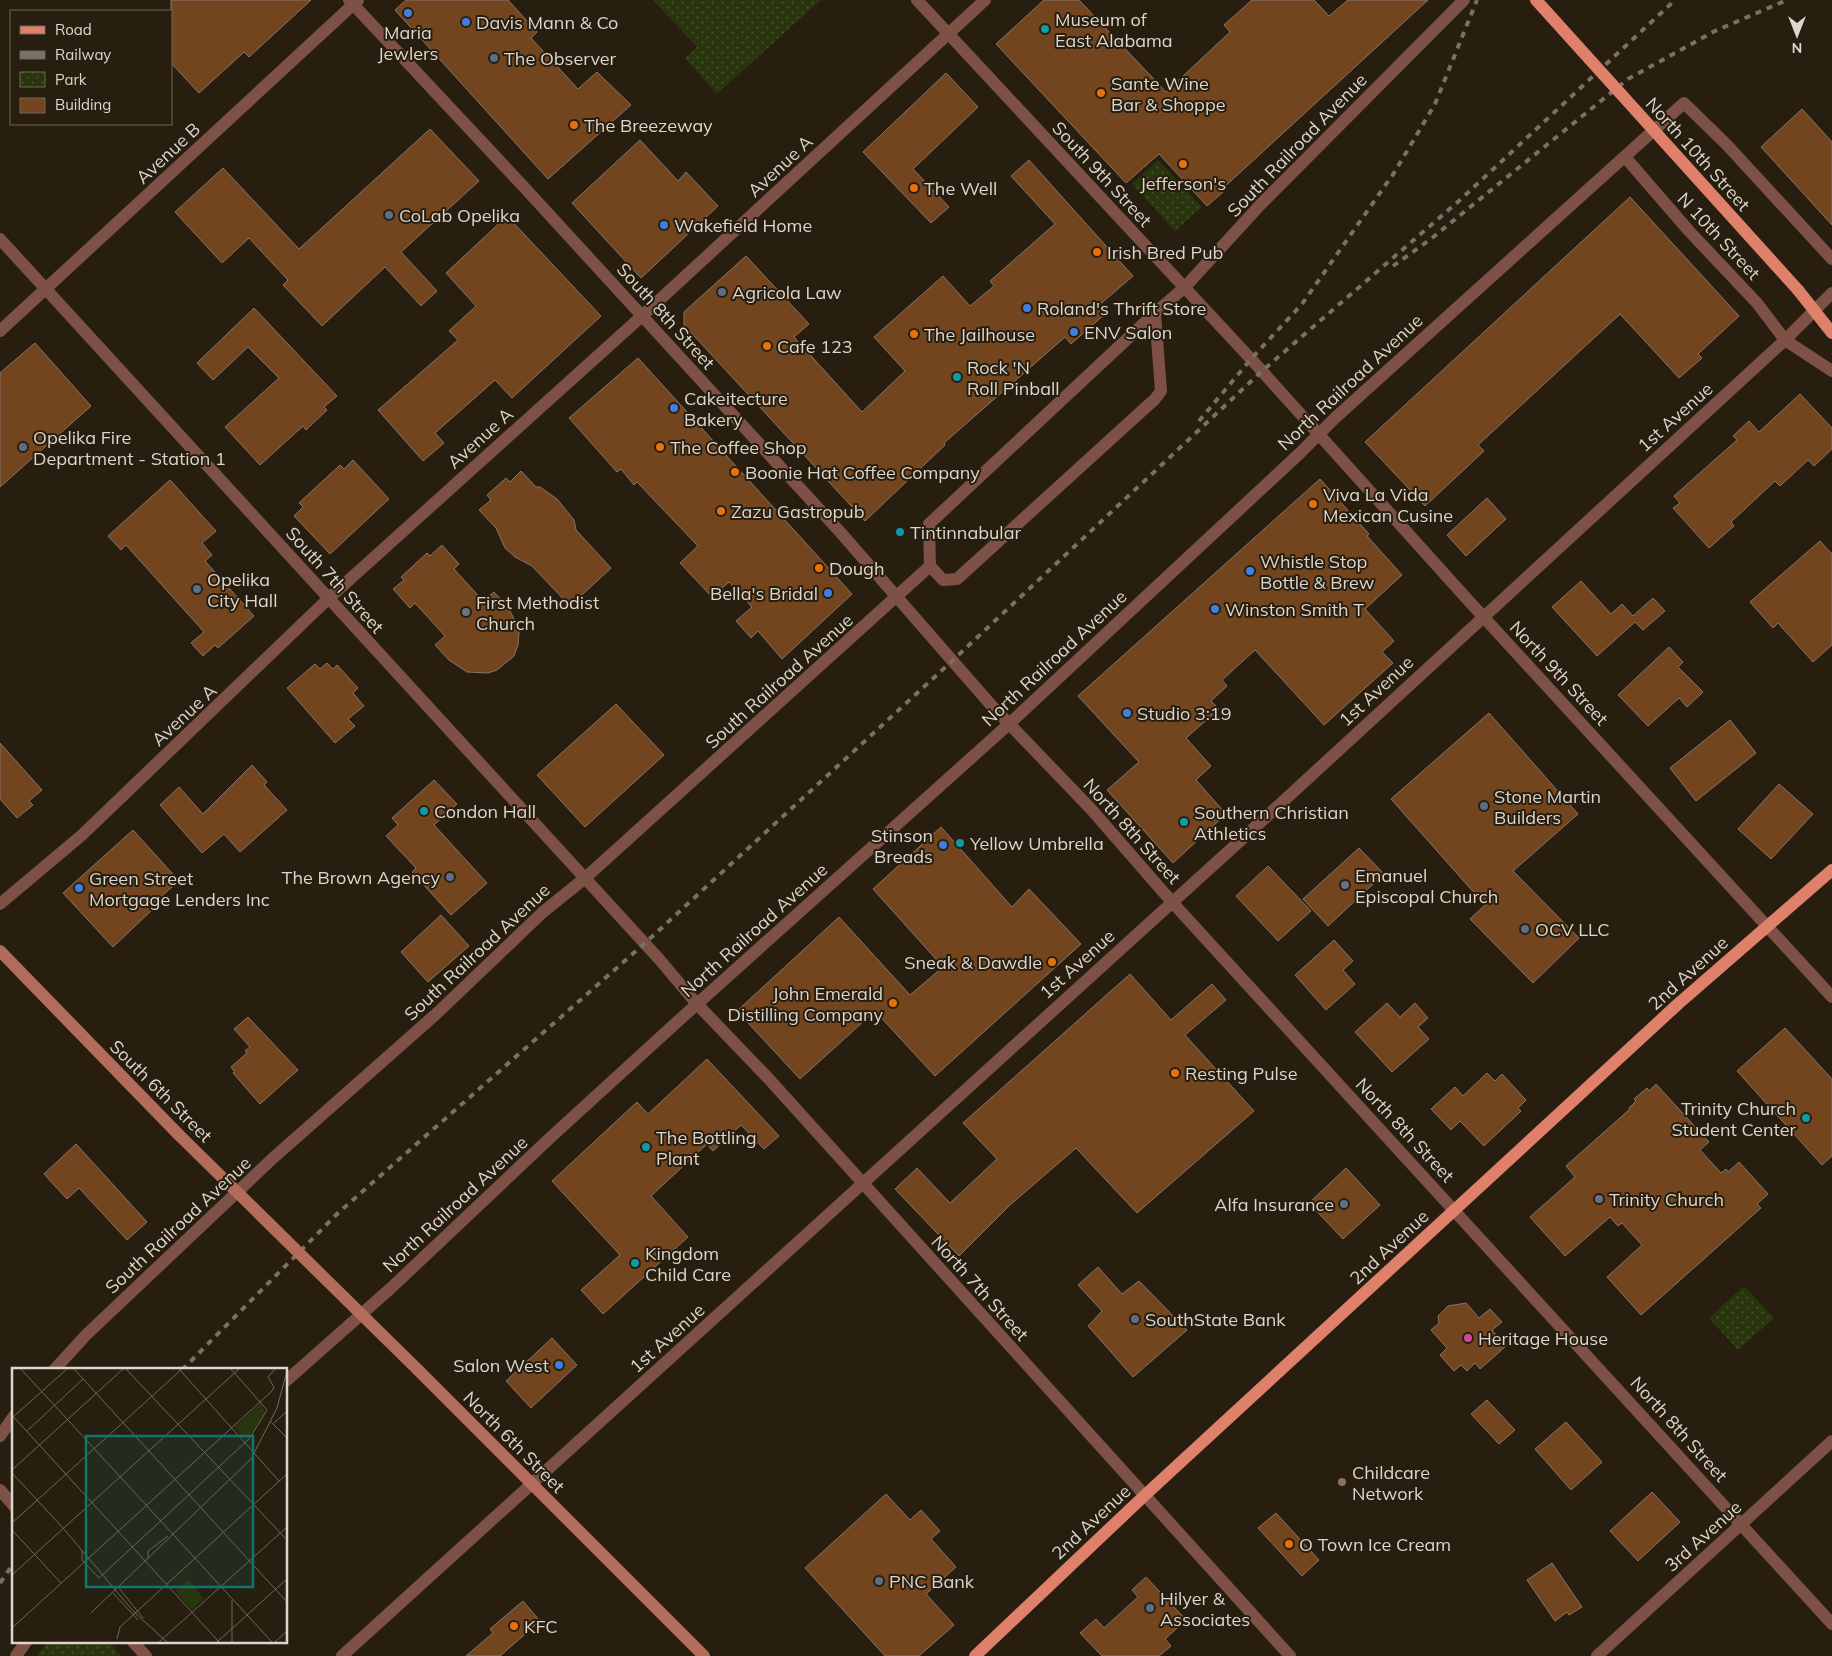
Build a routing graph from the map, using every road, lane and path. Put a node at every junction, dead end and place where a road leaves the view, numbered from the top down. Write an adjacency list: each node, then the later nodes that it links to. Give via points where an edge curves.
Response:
1 (918, 0): 6 (street, South 9th Street)
2 (985, 0): 6 (street, Avenue A)
3 (1464, 0): 10 (street, South Railroad Avenue, via 1261,204)
4 (1536, 0): 13 (main road, North 10th Street, bridge)
5 (354, 2): 11 (street, Avenue B); 15 (street, South 8th Street)
6 (948, 34): 10 (street, South 9th Street); 15 (street, Avenue A)
7 (1625, 157): 9 (street, North Railroad Avenue, via 1684,103); 18 (street, N 10th Street, via 1757,303); 21 (street, North Railroad Avenue)
8 (0, 239): 11 (street, South 7th Street)
9 (1832, 260)
10 (1185, 287): 14 (street, South Railroad Avenue); 19 (street, South 9th Street)
11 (46, 290): 16 (street, Avenue B); 23 (street, South 7th Street)
12 (1832, 293): 13 (street, 1st Avenue)
13 (1815, 311): 17 (main road, North 10th Street); 18 (street, 1st Avenue)
14 (1155, 313): 22 (street, South Railroad Avenue, via 929,524); 22 (street, via 1161,391 1155,399 957,579 944,580)
15 (642, 316): 23 (street, Avenue A); 24 (street, South 8th Street)
16 (0, 331)
17 (1832, 333)
18 (1785, 340): 20 (street, N 10th Street); 25 (street, 1st Avenue)
19 (1262, 371): 21 (street, North 9th Street)
20 (1832, 371)
21 (1318, 434): 25 (street, North 9th Street); 27 (street, North Railroad Avenue)
22 (930, 566): 24 (street, South Railroad Avenue)
23 (329, 598): 29 (street, South 7th Street); 31 (street, Avenue A, via 82,835)
24 (897, 598): 26 (street, South 8th Street); 29 (street, South Railroad Avenue)
25 (1483, 616): 30 (street, 1st Avenue); 32 (street, North 9th Street)
26 (952, 661): 27 (street, North 8th Street)
27 (1009, 724): 30 (street, North 8th Street, via 1091,809); 36 (street, North Railroad Avenue)
28 (1832, 870): 32 (main road, 2nd Avenue)
29 (584, 879): 33 (street, South 7th Street); 40 (street, South Railroad Avenue, via 543,912 435,1015 272,1159 86,1335)
30 (1172, 902): 37 (street, 1st Avenue); 38 (street, North 8th Street)
31 (0, 904)
32 (1768, 925): 35 (street, North 9th Street); 38 (main road, 2nd Avenue)
33 (644, 944): 36 (street, North 7th Street)
34 (0, 951): 39 (street, South 6th Street, bridge, via 179,1135)
35 (1832, 996)
36 (697, 1004): 37 (street, North 7th Street); 41 (street, North Railroad Avenue, via 392,1288)
37 (862, 1184): 45 (street, 1st Avenue); 47 (street, North 7th Street)
38 (1455, 1210): 47 (main road, 2nd Avenue); 49 (street, North 8th Street)
39 (300, 1252): 45 (street, North 6th Street, bridge)
40 (56, 1368)
41 (288, 1379)
42 (12, 1419): 43 (street)
43 (0, 1436)
44 (1832, 1441): 49 (street, 3rd Avenue)
45 (532, 1485): 55 (street, 1st Avenue); 56 (street, North 6th Street)
46 (0, 1490): 48 (street)
47 (1144, 1496): 57 (main road, 2nd Avenue); 58 (street, North 7th Street)
48 (12, 1504)
49 (1742, 1524): 50 (street, North 8th Street); 59 (street, 3rd Avenue)
50 (1832, 1624)
51 (25, 1644): 53 (street)
52 (135, 1644): 54 (street)
53 (16, 1656)
54 (146, 1656)
55 (342, 1656)
56 (704, 1656)
57 (975, 1656)
58 (1290, 1656)
59 (1597, 1656)

